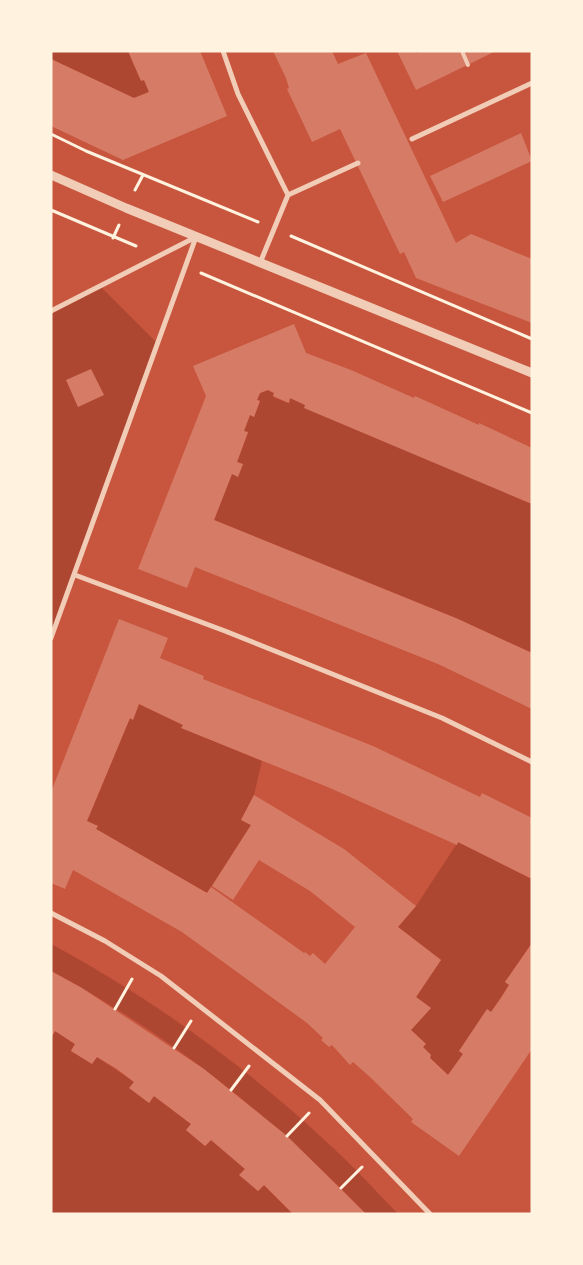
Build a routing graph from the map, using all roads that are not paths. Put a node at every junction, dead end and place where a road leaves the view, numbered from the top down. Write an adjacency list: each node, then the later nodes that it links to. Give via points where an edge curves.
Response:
1 (223, 51): 8 (street, via 238,94)
2 (462, 51): 3 (lane)
3 (468, 65)
4 (532, 83): 5 (street)
5 (412, 139)
6 (358, 163): 8 (street)
7 (51, 175): 9 (street)
8 (288, 195): 10 (street)
9 (196, 237): 10 (street); 11 (street); 13 (street)
10 (260, 263): 12 (street)
11 (51, 311)
12 (532, 373)
13 (75, 575): 14 (street); 15 (street, via 433,714)
14 (51, 638)
15 (532, 762)
16 (51, 913): 17 (street, via 140,963 260,1052 320,1100)
17 (430, 1214)

